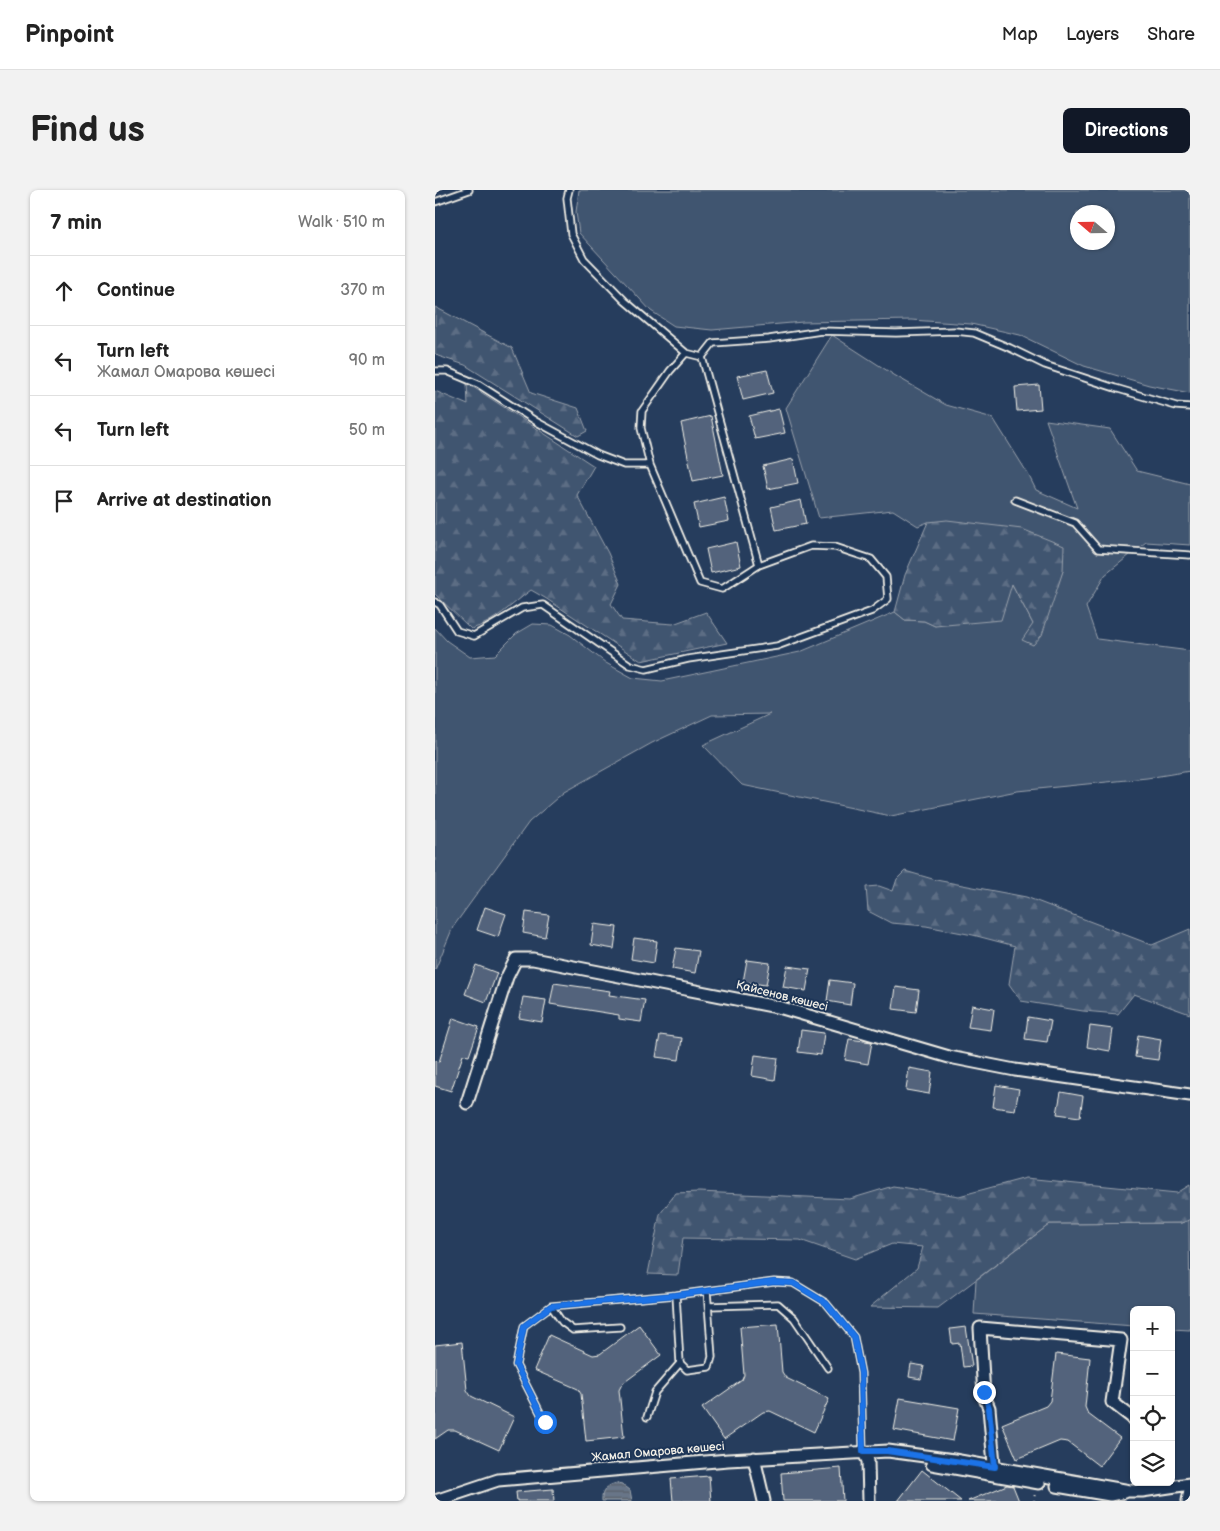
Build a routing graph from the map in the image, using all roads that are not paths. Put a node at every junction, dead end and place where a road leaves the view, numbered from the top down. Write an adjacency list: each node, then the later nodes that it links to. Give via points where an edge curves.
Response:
1 (469, 190): 3 (lane)
2 (569, 190): 4 (lane, via 571,234 583,259 625,301)
3 (435, 202)
4 (686, 353): 5 (lane); 8 (lane, via 643,411 641,428)
5 (702, 357): 7 (lane, via 713,343 821,332 897,334 955,331 974,333 1045,365 1176,406); 11 (lane)
6 (435, 371): 8 (lane, via 447,371 479,384 537,422 597,455 624,465)
7 (1190, 407)
8 (650, 465): 11 (lane, via 700,583 722,589)
9 (1015, 500): 10 (lane, via 1075,523 1098,549)
10 (1190, 555)
11 (759, 565): 12 (lane, via 811,546 835,547 871,559 886,577 888,600 872,611 777,646 688,659 646,669 630,665 543,605 523,608 474,636 457,631)
12 (435, 602)
13 (1190, 1095): 14 (street, Қайсенов көшесі, via 1015,1070 949,1057 782,1008 533,959 516,959 507,977)
14 (467, 1103)
15 (707, 1291): 16 (lane); 18 (lane); 25 (lane, via 774,1282 793,1283 826,1303 854,1337 861,1373)
16 (676, 1295): 17 (lane); 20 (lane)
17 (551, 1306): 19 (lane, via 562,1322 573,1330); 24 (lane, via 524,1326 516,1365)
18 (709, 1306): 20 (lane, via 712,1357 709,1367 687,1370); 21 (lane, via 778,1304 794,1318)
19 (620, 1327)
20 (680, 1363): 23 (lane, via 655,1392)
21 (828, 1368)
22 (1130, 1415): 27 (street, via 1112,1402 1121,1340 980,1328 984,1396 989,1408)
23 (647, 1417)
24 (545, 1422)
25 (863, 1451): 26 (street, Жамал Омарова көшесі); 27 (street, Жамал Омарова көшесі, via 887,1451 903,1459); 34 (street, via 868,1461)
26 (754, 1458): 32 (street, Жамал Омарова көшесі, via 498,1480); 33 (street)
27 (995, 1471): 30 (street, Жамал Омарова көшесі, via 1110,1495)
28 (1190, 1484): 29 (street, Жамал Омарова көшесі)
29 (1175, 1485)
30 (1145, 1486)
31 (1190, 1490): 35 (street)
32 (435, 1501)
33 (764, 1501)
34 (869, 1501)
35 (1188, 1501)

